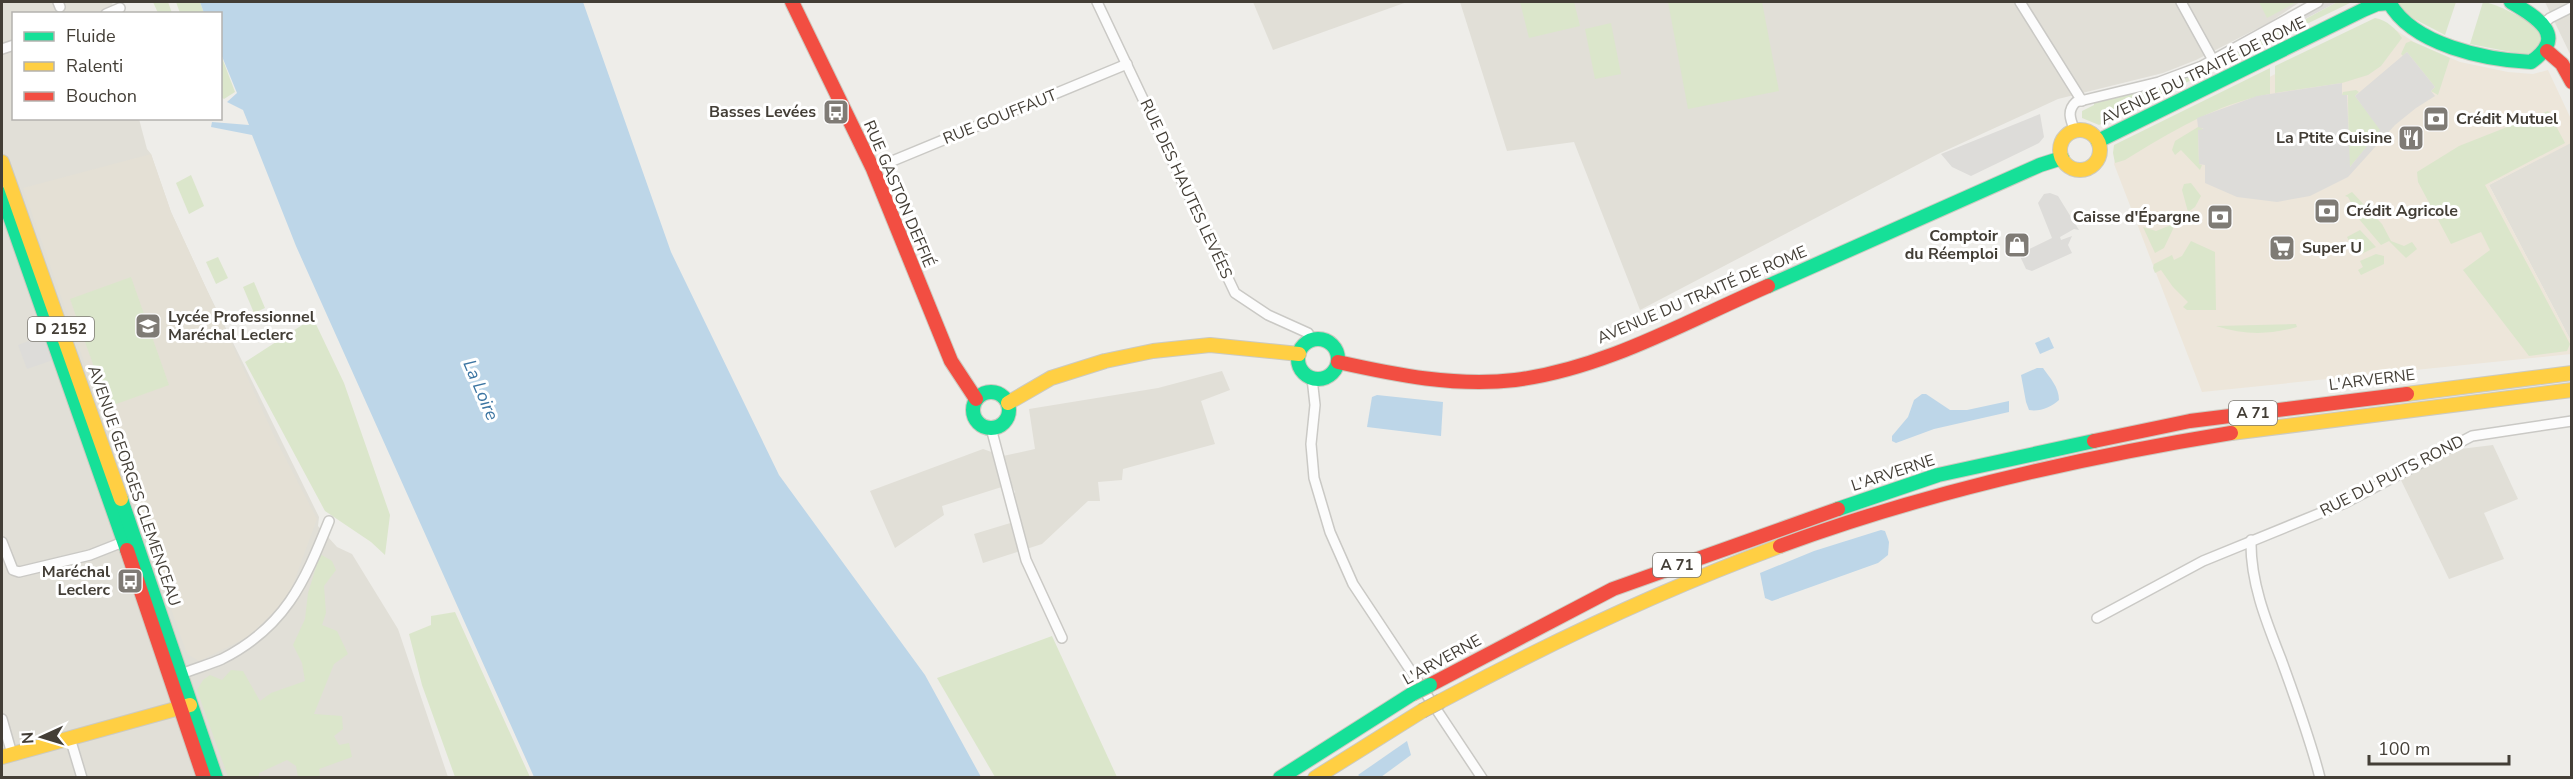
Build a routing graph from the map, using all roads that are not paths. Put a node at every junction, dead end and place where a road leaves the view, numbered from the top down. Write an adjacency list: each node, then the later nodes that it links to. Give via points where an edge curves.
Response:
1 (792, 2): 21 (main road, RUE GASTON DEFFIÉ)
2 (1097, 2): 14 (street, RUE DES HAUTES LEVÉES)
3 (2020, 2): 16 (street)
4 (2181, 2): 13 (street)
5 (2318, 2): 13 (street)
6 (2389, 2): 12 (main road, AVENUE DU TRAITÉ DE ROME, via 2405,23 2467,51 2525,62); 18 (main road, AVENUE DU TRAITÉ DE ROME, via 2363,10)
7 (2511, 2): 11 (main road)
8 (2571, 7): 11 (street)
9 (120, 8): 10 (street)
10 (111, 12)
11 (2544, 23): 12 (main road, via 2549,39)
12 (2547, 51): 15 (main road, via 2562,64)
13 (2212, 60): 16 (street, via 2159,82)
14 (1127, 64): 21 (street, RUE GOUFFAUT); 25 (street, RUE DES HAUTES LEVÉES, via 1235,293 1268,315 1308,333)
15 (2571, 82)
16 (2084, 100): 17 (street, via 2071,110)
17 (2075, 131): 18 (main road, via 2090,133); 19 (main road, via 2062,142)
18 (2098, 141): 19 (main road, via 2100,156 2091,168 2076,170)
19 (2062, 158): 27 (main road, AVENUE DU TRAITÉ DE ROME, via 1627,348 1540,376 1470,382 1427,380)
20 (2, 162): 22 (main road, AVENUE GEORGES CLEMENCEAU / D 2152)
21 (873, 169): 31 (main road, RUE GASTON DEFFIÉ, via 951,361)
22 (4, 186): 23 (main road, AVENUE GEORGES CLEMENCEAU / D 2152); 24 (main road, D 2152)
23 (21, 218): 24 (main road); 41 (main road, AVENUE GEORGES CLEMENCEAU / D 2152, via 150,579)
24 (8, 230): 38 (main road, D 2152)
25 (1313, 340): 26 (main road); 27 (main road, via 1331,345)
26 (1299, 354): 29 (main road, via 1299,366); 32 (main road, via 1210,345 1153,351 1051,378)
27 (1338, 362): 29 (main road, via 1329,376)
28 (2571, 373): 50 (main road, L'ARVERNE / A 71, bridge, via 2190,422 1938,475 1613,589 1412,694)
29 (1312, 378): 52 (street, via 1314,478 1330,532 1353,584)
30 (2571, 390): 51 (main road, L'ARVERNE / A 71, bridge, via 2192,439 2042,468 1890,508 1754,555 1617,612 1422,711)
31 (976, 399): 32 (main road, via 992,392); 34 (main road, via 972,408 975,419)
32 (1008, 403): 34 (main road, via 1006,420)
33 (2571, 421): 36 (street, RUE DU PUITS ROND, via 2472,436 2345,503)
34 (991, 428): 40 (street, via 1026,560)
35 (329, 521): 41 (street, via 303,580 285,609 231,654)
36 (2251, 540): 39 (street, RUE DU PUITS ROND); 53 (street, via 2251,564 2269,631)
37 (2, 542): 38 (street, via 13,570 19,572 90,555)
38 (123, 542): 41 (main road, AVENUE GEORGES CLEMENCEAU / D 2152, via 164,657)
39 (2097, 618)
40 (1062, 638)
41 (176, 676): 42 (main road, AVENUE GEORGES CLEMENCEAU / D 2152)
42 (186, 707): 44 (main road, AVENUE GEORGES CLEMENCEAU / D 2152); 45 (main road)
43 (2, 719): 46 (street)
44 (191, 721): 48 (main road, D 2152); 49 (main road, D 2152)
45 (71, 740): 46 (main road); 47 (street)
46 (7, 755)
47 (82, 777)
48 (204, 777)
49 (216, 777)
50 (1280, 777)
51 (1315, 777)
52 (1482, 777)
53 (2320, 777)

